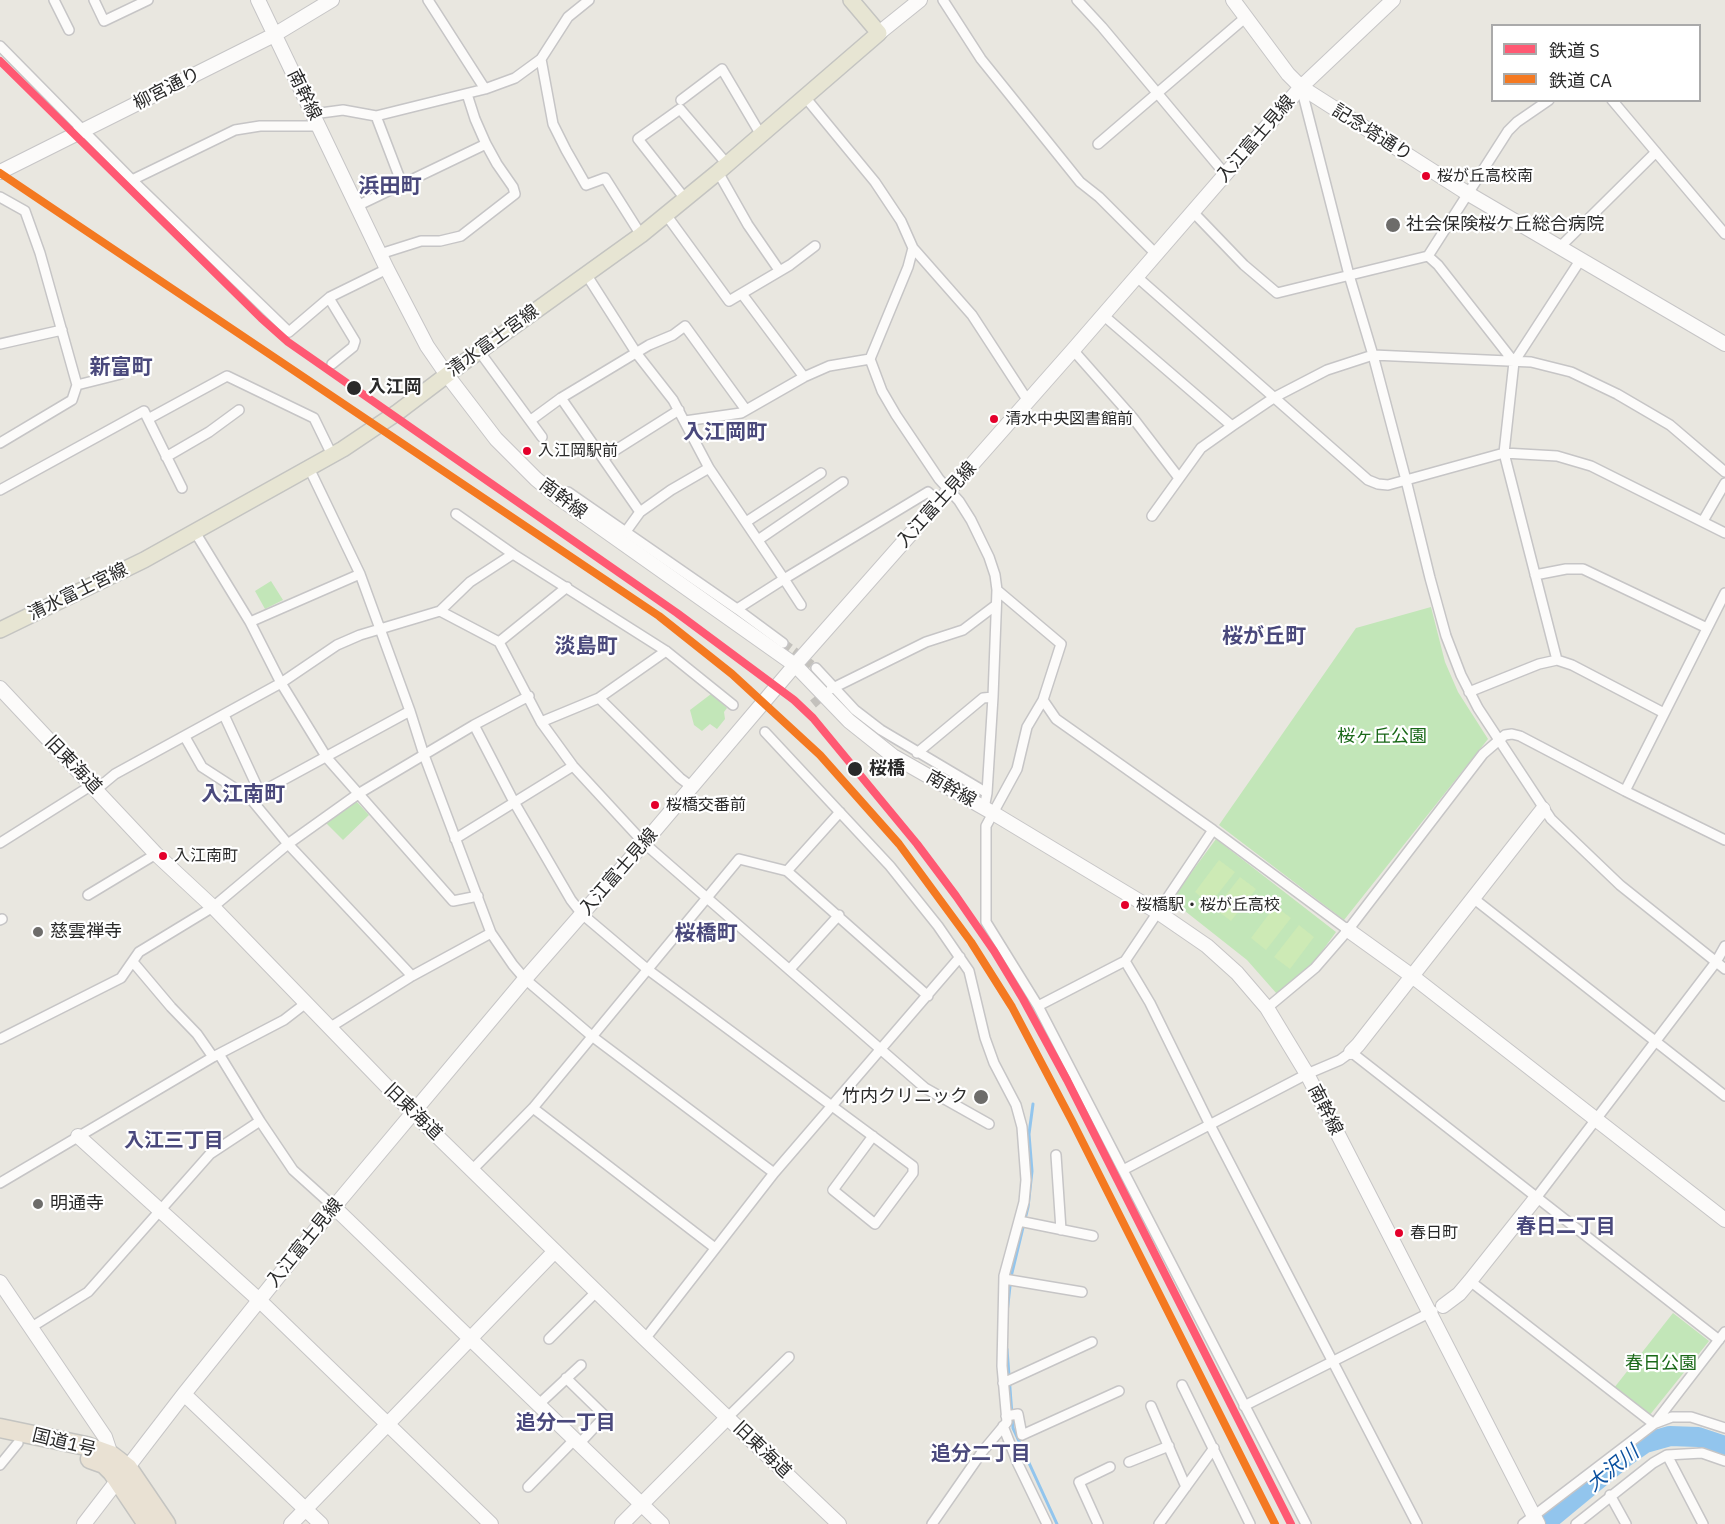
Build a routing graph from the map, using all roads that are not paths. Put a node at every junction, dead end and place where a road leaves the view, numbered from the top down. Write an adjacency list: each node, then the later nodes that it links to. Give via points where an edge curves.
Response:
1 (54, 0): 15 (street)
2 (94, 0): 3 (street, via 104,21)
3 (148, 0)
4 (258, 0): 17 (street, 南幹線)
5 (332, 0): 17 (street, 柳宮通り)
6 (428, 0): 21 (street)
7 (589, 0): 19 (street, via 568,17)
8 (851, 0): 16 (main road)
9 (920, 0): 16 (street)
10 (943, 0): 52 (street, via 981,59 1080,182)
11 (1077, 0): 22 (street)
12 (1233, 0): 14 (street, 記念塔通り)
13 (1393, 0): 20 (street, 入江富士見線)
14 (1246, 17): 20 (street, 記念塔通り); 22 (street)
15 (69, 30)
16 (879, 33): 24 (main road, 清水富士宮線)
17 (274, 35): 29 (street, 南幹線); 30 (street, 柳宮通り)
18 (0, 46): 30 (street)
19 (541, 59): 21 (street, via 515,78); 47 (street, via 553,124 566,150 586,185 604,178)
20 (1301, 87): 37 (street, 入江富士見線); 40 (street, 記念塔通り); 58 (street)
21 (485, 89): 23 (street)
22 (1157, 93): 33 (street); 37 (street)
23 (467, 94): 28 (street); 32 (street)
24 (805, 97): 31 (main road, 清水富士宮線); 50 (street, via 875,182 901,221)
25 (681, 100): 31 (street, via 722,69)
26 (1546, 102): 40 (street, via 1508,131)
27 (1614, 102): 34 (street)
28 (376, 116): 29 (street, via 343,110); 39 (street)
29 (316, 120): 38 (street, via 235,129); 43 (street, 南幹線)
30 (83, 131): 36 (street, 柳宮通り); 38 (street)
31 (761, 135): 35 (main road, 清水富士宮線)
32 (486, 144): 39 (street); 51 (street, via 515,195 461,236 421,241)
33 (1098, 144)
34 (1656, 152): 46 (street); 49 (street)
35 (723, 168): 42 (main road, 清水富士宮線); 42 (street, via 681,109 638,139); 56 (street, via 748,225)
36 (0, 172)
37 (1225, 174): 44 (street, 入江富士見線)
38 (132, 180): 61 (street, via 289,332)
39 (402, 184): 43 (street)
40 (1467, 193): 49 (street, 記念塔通り); 53 (street)
41 (0, 197): 63 (street, via 25,211)
42 (686, 200): 45 (main road, 清水富士宮線)
43 (357, 206): 51 (street, 南幹線)
44 (1193, 212): 52 (street, 入江富士見線); 58 (street, via 1277,293)
45 (667, 216): 47 (main road, 清水富士宮線); 60 (street, via 729,301)
46 (1725, 234)
47 (640, 235): 57 (main road, 清水富士宮線)
48 (815, 246): 56 (street)
49 (1560, 246): 54 (street, 記念塔通り)
50 (913, 248): 70 (street); 79 (street, via 972,315)
51 (380, 254): 55 (street, 南幹線)
52 (1156, 254): 59 (street, 入江富士見線)
53 (1428, 256): 58 (street); 71 (street)
54 (1581, 259): 65 (street, 記念塔通り); 71 (street)
55 (387, 269): 61 (street); 74 (street, 南幹線, via 427,346)
56 (779, 270): 60 (street)
57 (586, 274): 67 (main road, 清水富士宮線); 68 (street)
58 (1349, 275): 69 (street)
59 (1137, 277): 62 (street, 入江富士見線); 77 (street)
60 (742, 294): 75 (street)
61 (329, 298): 72 (street, via 355,341)
62 (1103, 315): 66 (street, 入江富士見線); 86 (street)
63 (62, 330): 64 (street); 76 (street)
64 (0, 344)
65 (1725, 344)
66 (1073, 350): 79 (street, 入江富士見線); 97 (street, via 1134,418)
67 (479, 351): 74 (main road, 清水富士宮線); 84 (street)
68 (637, 354): 78 (street); 80 (street); 81 (street, via 685,326)
69 (1373, 355): 71 (street); 77 (street, via 1327,370); 98 (street)
70 (870, 359): 75 (street, via 829,366); 104 (street, via 900,422)
71 (1514, 362): 89 (street); 95 (street, via 1571,372 1617,394 1670,425)
72 (332, 364)
73 (121, 374): 76 (street)
74 (447, 375): 90 (main road, 清水富士宮線); 105 (street, 南幹線, via 496,439)
75 (804, 377): 81 (street)
76 (77, 385): 88 (street, via 72,400)
77 (1275, 397): 86 (street); 98 (street, via 1368,480 1388,485)
78 (561, 398): 84 (street); 92 (street)
79 (1028, 400): 104 (street, 入江富士見線)
80 (679, 410): 85 (street); 92 (street)
81 (747, 410): 85 (street)
82 (240, 411): 91 (street)
83 (148, 419): 90 (street, via 227,376 314,418); 91 (street); 103 (street, via 144,411)
84 (531, 420): 87 (street)
85 (685, 421): 94 (street)
86 (1232, 426): 97 (street, via 1201,448)
87 (542, 437)
88 (0, 443)
89 (1504, 453): 98 (street); 111 (street, via 1557,456 1592,466); 119 (street)
90 (332, 455): 93 (main road, 清水富士宮線)
91 (166, 457): 102 (street)
92 (603, 458): 108 (street)
93 (309, 468): 114 (main road, 清水富士宮線); 118 (street)
94 (709, 468): 108 (street); 112 (street)
95 (1725, 471)
96 (821, 473): 101 (street)
97 (1179, 478): 110 (street)
98 (1406, 480): 141 (street, via 1446,636)
99 (843, 482): 107 (street)
100 (1725, 483): 111 (street)
101 (800, 487): 107 (street); 112 (street)
102 (182, 488)
103 (0, 490)
104 (951, 490): 106 (street, 入江富士見線); 122 (street, via 981,538)
105 (559, 498): 113 (street, via 568,492); 136 (street, 南幹線)
106 (939, 502): 120 (street, via 928,492); 136 (street, 入江富士見線)
107 (812, 503): 116 (street)
108 (640, 512): 113 (street)
109 (456, 514): 117 (street)
110 (1152, 516)
111 (1703, 521): 115 (street)
112 (746, 522): 116 (street)
113 (627, 530): 126 (street)
114 (195, 532): 128 (street); 131 (main road, 清水富士宮線)
115 (1725, 533)
116 (758, 540): 120 (street)
117 (513, 554): 121 (street); 127 (street, via 470,582)
118 (360, 574): 128 (street); 129 (street)
119 (1535, 574): 130 (street, via 1566,569 1594,572); 135 (street)
120 (784, 579): 124 (street); 126 (street)
121 (567, 587): 132 (street); 134 (street)
122 (997, 590): 125 (street); 145 (street, via 1061,644)
123 (1725, 593): 130 (street)
124 (801, 605)
125 (996, 605): 140 (street, via 963,630 926,642); 143 (street)
126 (737, 609): 133 (street)
127 (440, 611): 129 (street); 132 (street)
128 (249, 622): 138 (street)
129 (380, 628): 138 (street, via 337,645); 147 (street)
130 (1707, 628): 148 (street)
131 (0, 630)
132 (499, 642): 142 (street)
133 (783, 643)
134 (666, 651): 144 (street); 146 (street)
135 (1557, 660): 141 (street); 148 (street)
136 (795, 665): 160 (street, 入江富士見線); 168 (street, 南幹線, via 849,722 893,756)
137 (816, 668): 140 (street)
138 (281, 683): 149 (street); 157 (street)
139 (0, 688): 159 (street, 旧東海道)
140 (832, 688): 155 (street, via 881,730)
141 (1469, 692): 154 (street)
142 (529, 696): 150 (street); 151 (street)
143 (993, 697): 155 (street, via 983,698); 163 (street)
144 (599, 698): 150 (street); 160 (street)
145 (1042, 700): 168 (street, via 1028,727 1017,769); 170 (street, via 1056,719)
146 (733, 705)
147 (410, 711): 156 (street); 157 (street)
148 (1664, 713): 161 (street)
149 (224, 715): 153 (street); 162 (street)
150 (542, 723): 158 (street)
151 (474, 726): 156 (street); 166 (street)
152 (765, 732): 169 (street)
153 (185, 737): 159 (street); 165 (street, via 202,767)
154 (1498, 740): 161 (street, via 1512,734 1520,736); 167 (street); 186 (street)
155 (917, 753): 163 (street)
156 (424, 755): 164 (street); 171 (street)
157 (327, 758): 162 (street); 164 (street)
158 (573, 766): 166 (street); 174 (street)
159 (94, 787): 173 (street); 176 (street, 旧東海道)
160 (692, 787): 174 (street, 入江富士見線)
161 (1625, 791): 172 (street)
162 (260, 793): 165 (street)
163 (987, 793): 168 (street)
164 (358, 794): 175 (street); 179 (street, via 453,901)
165 (250, 798): 175 (street)
166 (514, 802): 171 (street); 184 (street)
167 (1543, 809): 181 (street); 192 (street, via 1608,874)
168 (989, 811): 183 (street, 南幹線); 201 (street, via 986,922)
169 (840, 813): 177 (street); 189 (street, via 890,866)
170 (1214, 830): 183 (street); 186 (street)
171 (455, 839): 179 (street)
172 (1725, 840)
173 (0, 843)
174 (644, 843): 180 (street); 184 (street, 入江富士見線)
175 (288, 844): 182 (street); 196 (street)
176 (156, 854): 178 (street); 182 (street, 旧東海道)
177 (787, 870): 180 (street, via 739,859); 185 (street)
178 (88, 895)
179 (478, 896): 187 (street)
180 (707, 897): 193 (street); 194 (street)
181 (1473, 898): 197 (street); 206 (street)
182 (213, 907): 191 (street, via 139,952); 200 (street, 旧東海道)
183 (1159, 913): 190 (street); 202 (street, 南幹線, via 1207,946)
184 (582, 914): 193 (street); 198 (street, 入江富士見線)
185 (839, 915): 194 (street); 199 (street)
186 (1348, 930): 197 (street); 202 (street, via 1315,968)
187 (491, 933): 196 (street); 198 (street)
188 (1725, 946): 192 (street)
189 (960, 957): 199 (street); 229 (street, via 973,981 991,1055 1016,1105 1022,1127 1026,1180)
190 (1125, 961): 201 (street); 218 (street)
191 (133, 962): 205 (street, via 121,978); 209 (street)
192 (1716, 962): 195 (street); 206 (street)
193 (647, 969): 204 (street); 212 (street)
194 (790, 969): 207 (street)
195 (1725, 969)
196 (412, 976): 203 (street)
197 (1412, 976): 208 (street); 215 (street)
198 (525, 979): 204 (street); 214 (street, 入江富士見線)
199 (928, 996): 207 (street)
200 (306, 1003): 203 (street, 旧東海道); 209 (street, via 284,1020)
201 (1038, 1006): 223 (street)
202 (1268, 1008): 210 (street, 南幹線)
203 (330, 1028): 214 (street, 旧東海道)
204 (593, 1036): 213 (street); 224 (street)
205 (0, 1039)
206 (1656, 1040): 211 (street); 215 (street)
207 (880, 1049): 212 (street); 217 (street, via 926,1088)
208 (1351, 1052): 210 (street); 226 (street)
209 (216, 1056): 216 (street); 219 (street)
210 (1307, 1074): 218 (street); 242 (street, 南幹線)
211 (1725, 1096)
212 (831, 1106): 220 (street); 224 (street)
213 (533, 1108): 222 (street); 233 (street)
214 (413, 1112): 222 (street, 旧東海道); 227 (street, 入江富士見線)
215 (1596, 1120): 226 (street); 230 (street)
216 (260, 1121): 227 (street, via 293,1170); 228 (street, via 210,1154)
217 (989, 1124)
218 (1210, 1125): 223 (street); 251 (street)
219 (78, 1136): 225 (street); 228 (street)
220 (873, 1136): 220 (street, via 833,1190 875,1224 913,1173 913,1166)
221 (1056, 1155): 231 (street)
222 (473, 1169): 234 (street, 旧東海道)
223 (1122, 1170): 260 (street)
224 (774, 1173): 233 (street)
225 (0, 1183)
226 (1536, 1198): 236 (street); 248 (street)
227 (334, 1207): 240 (street, 入江富士見線); 245 (street)
228 (160, 1210): 240 (street); 243 (street, via 88,1292)
229 (1019, 1221): 231 (street); 235 (street)
230 (1725, 1221)
231 (1061, 1230): 232 (street)
232 (1093, 1236)
233 (715, 1248): 247 (street)
234 (555, 1251): 238 (street, 旧東海道); 245 (street)
235 (1004, 1279): 239 (street); 254 (street)
236 (1470, 1281): 241 (street); 264 (street)
237 (0, 1282): 243 (street)
238 (596, 1292): 246 (street); 247 (street, 旧東海道)
239 (1082, 1292)
240 (259, 1300): 257 (street, 入江富士見線); 263 (street)
241 (1443, 1305): 242 (street)
242 (1428, 1313): 251 (street); 284 (street, 南幹線)
243 (30, 1328): 273 (street, via 105,1437)
244 (1725, 1332): 248 (street)
245 (469, 1339): 258 (street); 263 (street)
246 (549, 1339)
247 (645, 1339): 262 (street, 旧東海道)
248 (1719, 1340): 264 (street)
249 (1092, 1342): 254 (street)
250 (789, 1357): 262 (street)
251 (1332, 1362): 260 (street); 300 (street)
252 (581, 1365): 253 (street)
253 (566, 1378): 258 (street); 269 (street, via 605,1416)
254 (1003, 1383): 261 (street)
255 (1182, 1385): 271 (street)
256 (1119, 1391): 261 (street, via 1022,1435 1018,1414)
257 (184, 1394): 278 (street, 入江富士見線); 283 (street)
258 (538, 1405): 269 (street)
259 (1151, 1406): 270 (street)
260 (1244, 1406): 299 (street)
261 (1006, 1416): 265 (street)
262 (728, 1417): 282 (street); 293 (street, 旧東海道)
263 (387, 1424): 283 (street); 290 (street)
264 (1654, 1424): 267 (street, via 1691,1417); 284 (street)
265 (1003, 1426): 294 (street); 295 (street)
266 (0, 1428): 273 (highway, 国道1号, via 86,1446)
267 (1725, 1428)
268 (9, 1441): 273 (highway, 国道1号); 276 (street)
269 (576, 1442): 279 (street); 282 (street)
270 (1168, 1446): 275 (street); 280 (street)
271 (1214, 1448): 280 (street); 298 (street)
272 (1667, 1455): 274 (street, via 1702,1453); 281 (street); 303 (street)
273 (107, 1459): 278 (highway, 国道1号)
274 (1725, 1461)
275 (1129, 1462)
276 (0, 1465)
277 (1110, 1467): 296 (street, via 1079,1482)
278 (123, 1474): 285 (street, 入江富士見線); 286 (highway, 国道1号); 287 (highway, 国道1号)
279 (528, 1487)
280 (1186, 1487): 297 (street)
281 (1610, 1495): 301 (street); 302 (street)
282 (641, 1504): 291 (street); 292 (street)
283 (305, 1509): 288 (street); 289 (street)
284 (1533, 1521)
285 (84, 1524)
286 (147, 1524)
287 (166, 1524)
288 (291, 1524)
289 (321, 1524)
290 (491, 1524)
291 (622, 1524)
292 (662, 1524)
293 (839, 1524)
294 (932, 1524)
295 (1047, 1524)
296 (1098, 1524)
297 (1159, 1524)
298 (1250, 1524)
299 (1306, 1524)
300 (1417, 1524)
301 (1576, 1524)
302 (1626, 1524)
303 (1703, 1524)

